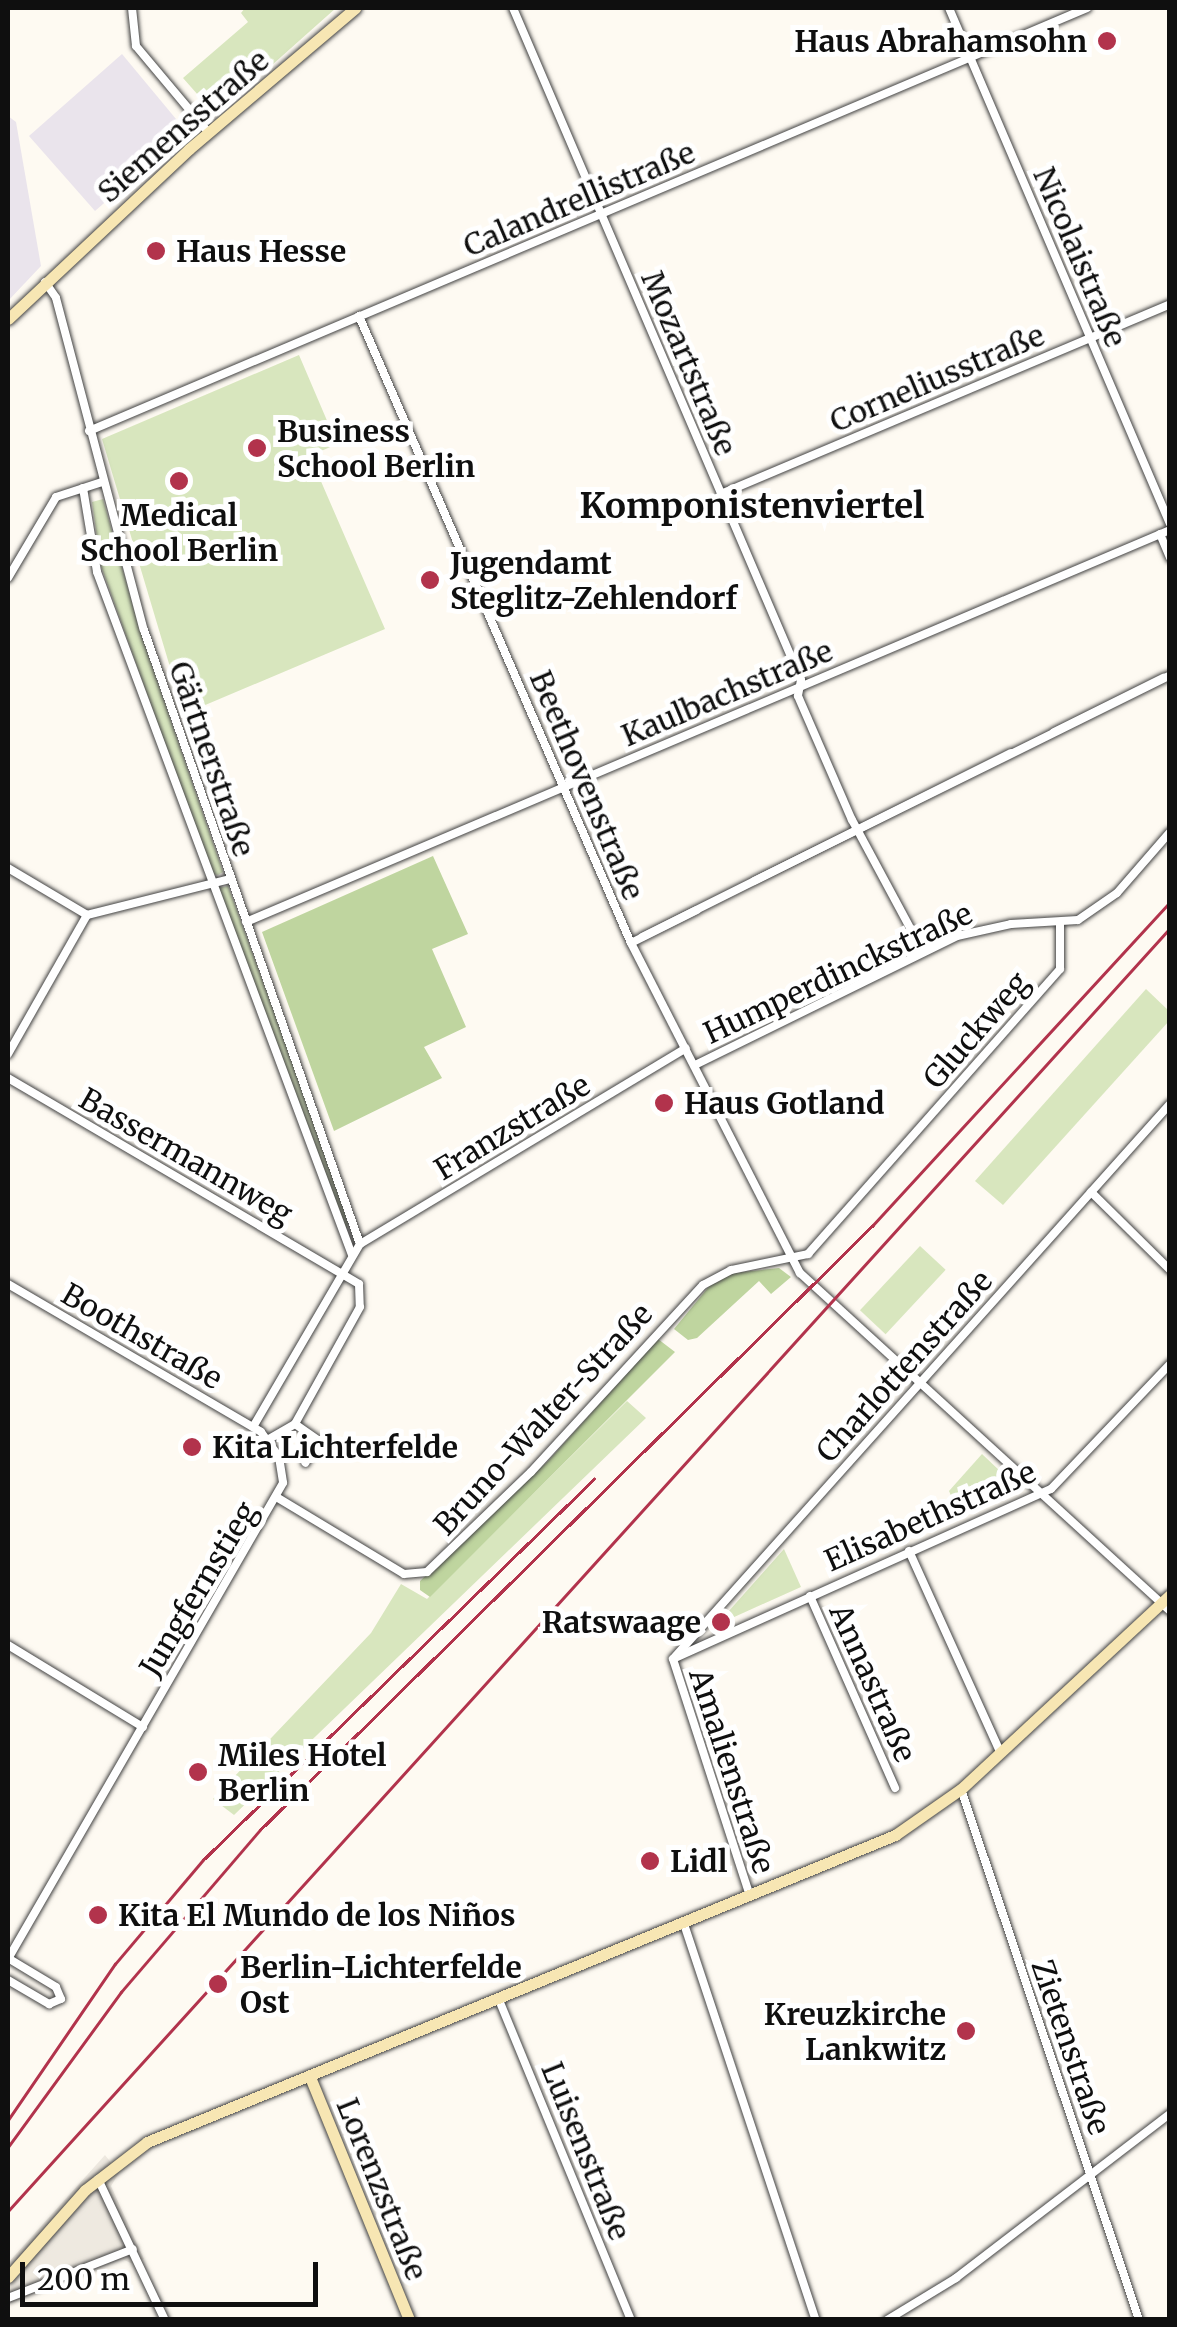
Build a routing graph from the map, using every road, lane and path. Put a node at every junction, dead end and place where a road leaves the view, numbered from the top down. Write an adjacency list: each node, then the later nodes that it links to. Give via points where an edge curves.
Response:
1 (132, 8): 7 (street, via 136,46)
2 (355, 8): 7 (main road, Siemensstraße)
3 (513, 8): 8 (street, Mozartstraße)
4 (949, 8): 6 (street, Nicolaistraße)
5 (1087, 8): 6 (street, Calandrellistraße)
6 (970, 57): 8 (street, Calandrellistraße); 13 (street, Nicolaistraße)
7 (209, 132): 9 (main road, Siemensstraße)
8 (601, 214): 11 (street, Calandrellistraße); 17 (street, Mozartstraße)
9 (45, 282): 12 (main road, Siemensstraße); 14 (street, Gärtnerstraße, via 56,298)
10 (1170, 304): 13 (street, Corneliusstraße)
11 (359, 316): 14 (street, Calandrellistraße); 24 (street, Beethovenstraße)
12 (8, 319)
13 (1090, 338): 17 (street, Corneliusstraße); 18 (street, Nicolaistraße)
14 (89, 431): 15 (street, Gärtnerstraße)
15 (102, 482): 16 (street); 28 (street, Gärtnerstraße)
16 (83, 488): 21 (street, via 56,497); 29 (street, Gärtnerstraße, via 97,572)
17 (721, 494): 23 (street, Mozartstraße)
18 (1170, 527): 19 (street, Kaulbachstraße)
19 (1160, 534): 20 (street); 23 (street, Kaulbachstraße)
20 (1170, 558)
21 (8, 578)
22 (1166, 676): 25 (street)
23 (800, 686): 24 (street, Kaulbachstraße); 25 (street, Mozartstraße, via 798,696)
24 (564, 787): 31 (street, Kaulbachstraße); 33 (street, Beethovenstraße)
25 (858, 830): 33 (street); 34 (street, Mozartstraße)
26 (1170, 832): 32 (street, via 1105,904)
27 (8, 868): 30 (street)
28 (230, 880): 29 (street); 31 (street, Gärtnerstraße)
29 (211, 885): 30 (street); 42 (street, Gärtnerstraße)
30 (87, 915): 36 (street)
31 (246, 922): 41 (street, Gärtnerstraße)
32 (1060, 924): 34 (street, Humperdinckstraße, via 985,928); 43 (street, Gluckweg, via 1064,958 808,1254)
33 (631, 943): 35 (street, Beethovenstraße)
34 (922, 952): 37 (street, Humperdinckstraße)
35 (686, 1048): 37 (street, Beethovenstraße); 41 (street, Franzstraße)
36 (8, 1054)
37 (695, 1064): 43 (street, Beethovenstraße)
38 (8, 1078): 45 (street, Bassermannweg)
39 (1170, 1104): 40 (street, Charlottenstraße)
40 (1091, 1192): 44 (street); 48 (street, Charlottenstraße)
41 (360, 1244): 42 (street)
42 (352, 1255): 45 (street)
43 (794, 1262): 48 (street); 54 (street, Bruno-Walter-Straße, via 731,1270 703,1285 531,1472 427,1572 404,1574)
44 (1170, 1270)
45 (342, 1273): 49 (street, via 359,1284 360,1307); 50 (street)
46 (8, 1284): 50 (street, Boothstraße)
47 (1170, 1364): 53 (street, Elisabethstraße)
48 (920, 1381): 53 (street); 59 (street, Charlottenstraße)
49 (294, 1424): 51 (street); 52 (street, via 318,1440)
50 (253, 1427): 51 (street)
51 (269, 1439): 54 (street, Jungfernstieg, via 282,1468)
52 (304, 1463)
53 (1041, 1493): 55 (street, Elisabethstraße); 57 (street)
54 (278, 1498): 60 (street, Jungfernstieg)
55 (909, 1551): 56 (street, Elisabethstraße); 61 (street)
56 (810, 1596): 59 (street, Elisabethstraße); 62 (street, Annastraße)
57 (1167, 1603): 61 (main road)
58 (8, 1646): 60 (street)
59 (672, 1658): 64 (street, Amalienstraße)
60 (143, 1727): 66 (street, Jungfernstieg)
61 (1000, 1752): 63 (main road)
62 (895, 1788)
63 (961, 1789): 64 (main road, via 895,1836); 71 (street, Zietenstraße)
64 (750, 1897): 65 (main road)
65 (684, 1924): 68 (main road); 79 (street)
66 (8, 1958): 67 (street, Jungfernstieg, via 56,1987 62,1999 49,2004)
67 (8, 1980)
68 (499, 2000): 69 (main road); 78 (street, Luisenstraße)
69 (310, 2077): 72 (main road, via 147,2142); 77 (main road, Lorenzstraße)
70 (1170, 2114): 71 (street)
71 (1090, 2174): 80 (street, via 945,2286); 81 (street, Zietenstraße)
72 (98, 2178): 73 (street); 74 (main road)
73 (133, 2249): 75 (street); 76 (street)
74 (8, 2277)
75 (8, 2298)
76 (165, 2320)
77 (409, 2320)
78 (630, 2320)
79 (816, 2320)
80 (887, 2320)
81 (1139, 2320)

